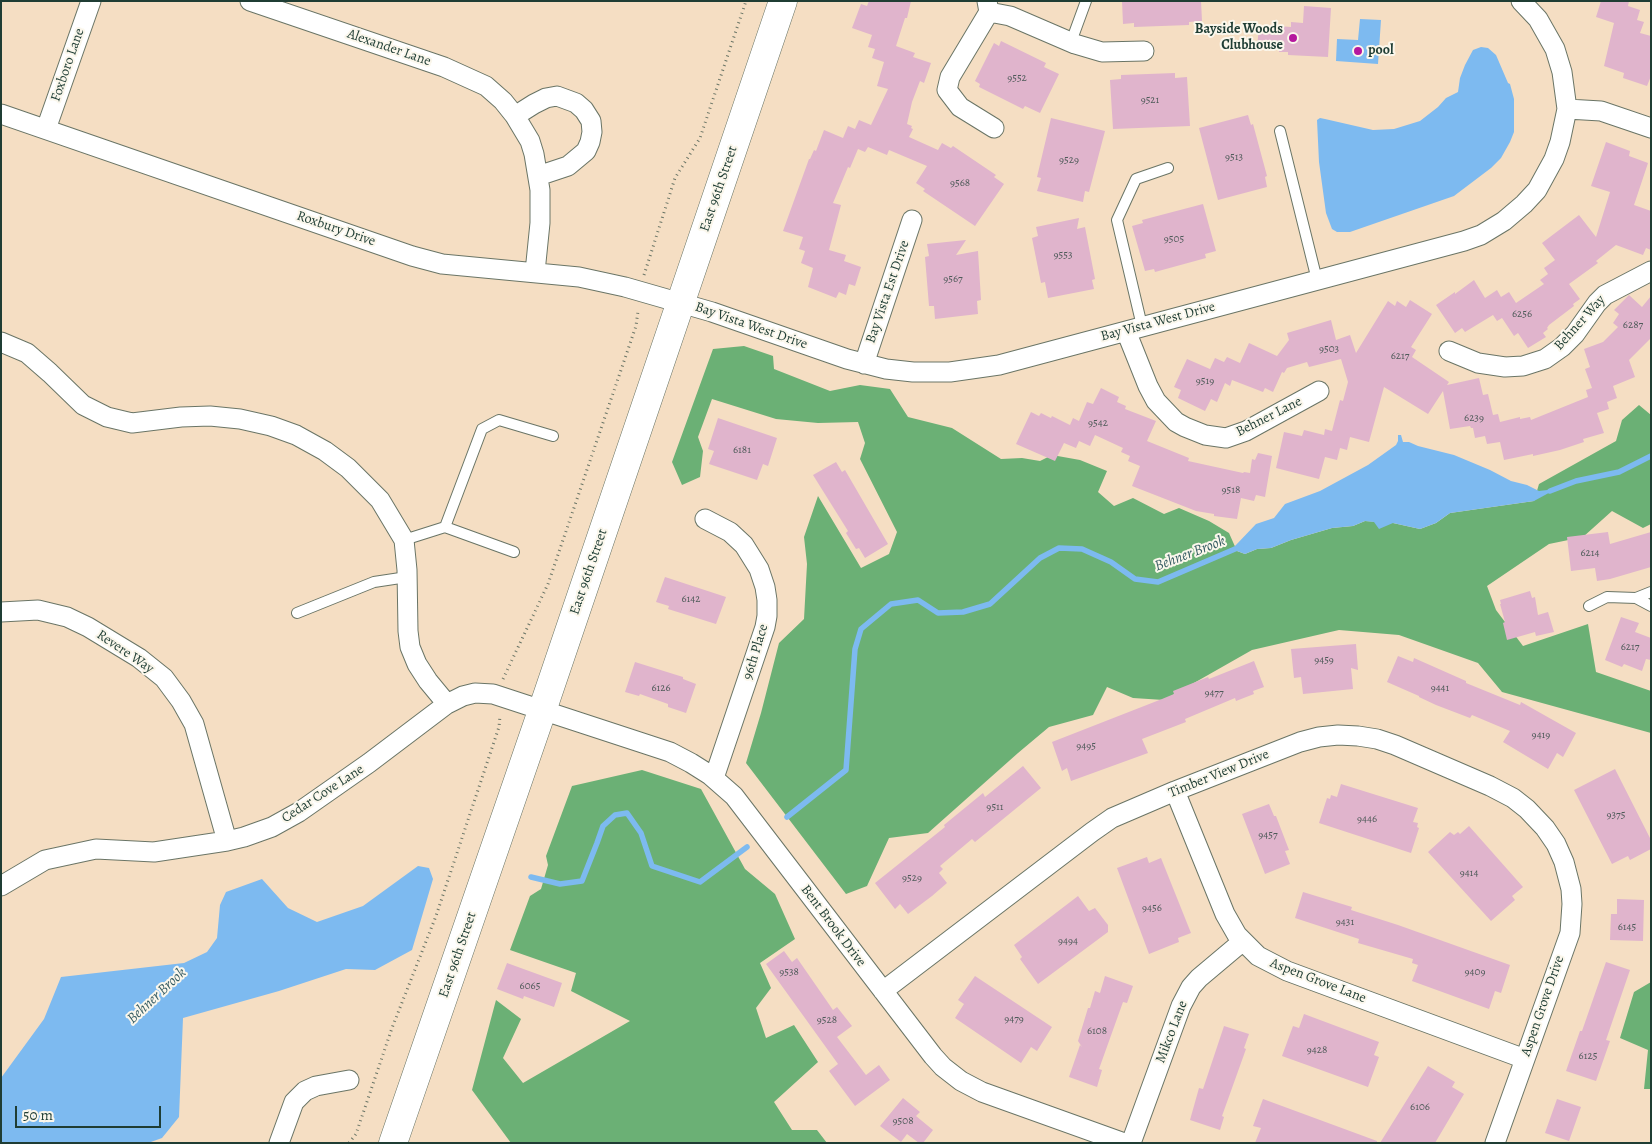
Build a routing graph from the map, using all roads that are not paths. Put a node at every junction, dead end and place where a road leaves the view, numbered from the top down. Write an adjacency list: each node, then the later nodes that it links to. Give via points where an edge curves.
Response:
1 (91, 1): 14 (street, Foxboro Lane)
2 (250, 1): 11 (street, Alexander Lane, via 462,74 486,86)
3 (783, 1): 22 (main road, East 96th Street)
4 (1086, 1): 7 (lane)
5 (1521, 1): 9 (street, Bay Vista West Drive, via 1538,20 1555,49)
6 (988, 6): 7 (street); 12 (street, via 950,77 947,90 960,107)
7 (1071, 42): 8 (street, via 1102,52)
8 (1144, 51)
9 (1567, 109): 13 (street, via 1601,110); 21 (street, Bay Vista West Drive, via 1554,159 1537,190 1504,221 1464,241)
10 (1, 114): 14 (street, Roxbury Drive)
11 (515, 116): 17 (street, Alexander Lane, via 530,141); 17 (street, via 546,98 557,96 576,103 591,121 592,132 586,151 568,166)
12 (994, 128)
13 (1651, 128)
14 (46, 129): 20 (street, Roxbury Drive, via 412,256 442,264)
15 (1280, 131): 21 (lane)
16 (1168, 168): 23 (lane, via 1136,179 1117,220)
17 (538, 176): 20 (street, Alexander Lane, via 540,223)
18 (912, 220): 26 (street, Bay Vista Est Drive)
19 (1651, 270): 25 (street, Behner Way, via 1605,295 1562,347 1545,358 1523,366 1505,367 1478,363)
20 (535, 272): 22 (street, Roxbury Drive, via 580,277)
21 (1317, 280): 23 (street, Bay Vista West Drive)
22 (681, 302): 26 (street, Bay Vista West Drive); 41 (main road, East 96th Street)
23 (1134, 328): 26 (street, Bay Vista West Drive, via 999,365 959,372 913,372); 27 (street, Behner Lane, via 1148,386 1156,401 1176,422 1205,435 1226,438 1246,431)
24 (1, 342): 31 (street, via 27,353 83,405 107,417 132,423 210,416 272,426 296,435 325,450 348,468 380,500)
25 (1449, 351)
26 (864, 364)
27 (1319, 391)
28 (554, 436): 30 (lane, via 499,420 482,429)
29 (705, 519): 42 (street, 96th Place, via 730,532 744,545 759,569 767,600 765,627)
30 (445, 527): 31 (lane); 32 (lane)
31 (404, 540): 33 (street)
32 (514, 552)
33 (407, 577): 39 (lane, via 374,582); 40 (street, via 410,647 428,681)
34 (1651, 592): 35 (lane)
35 (1636, 598): 36 (lane, via 1607,597); 37 (lane)
36 (1589, 606)
37 (1651, 606)
38 (1, 612): 44 (street, Revere Way, via 38,610 67,617 139,658 164,678 194,724)
39 (297, 613)
40 (447, 704): 41 (street, Cedar Cove Lane, via 475,693 493,694); 44 (street, Cedar Cove Lane, via 299,812 272,827)
41 (542, 711): 42 (street, Bent Brook Drive, via 670,752); 52 (main road, East 96th Street)
42 (714, 778): 48 (street, Bent Brook Drive, via 734,796)
43 (1175, 791): 45 (street, Timber View Drive, via 1300,742 1328,736 1367,737 1404,749 1513,798 1545,828); 47 (street, Aspen Grove Lane, via 1224,914); 48 (street, Timber View Drive, via 1117,815 1092,832)
44 (227, 841): 46 (street, Cedar Cove Lane, via 154,852 96,849 45,860)
45 (1565, 867): 49 (street, Aspen Grove Drive, via 1571,889 1570,933)
46 (1, 886)
47 (1243, 941): 49 (street, Aspen Grove Lane, via 1258,956 1286,971); 54 (street, Mikco Lane, via 1191,987 1181,1006)
48 (883, 991): 53 (street, Bent Brook Drive, via 932,1056 961,1081 982,1092)
49 (1525, 1059): 55 (street, Aspen Grove Drive)
50 (349, 1080): 51 (street, via 305,1091 294,1102)
51 (279, 1143)
52 (393, 1143)
53 (1124, 1143)
54 (1131, 1143)
55 (1495, 1143)

